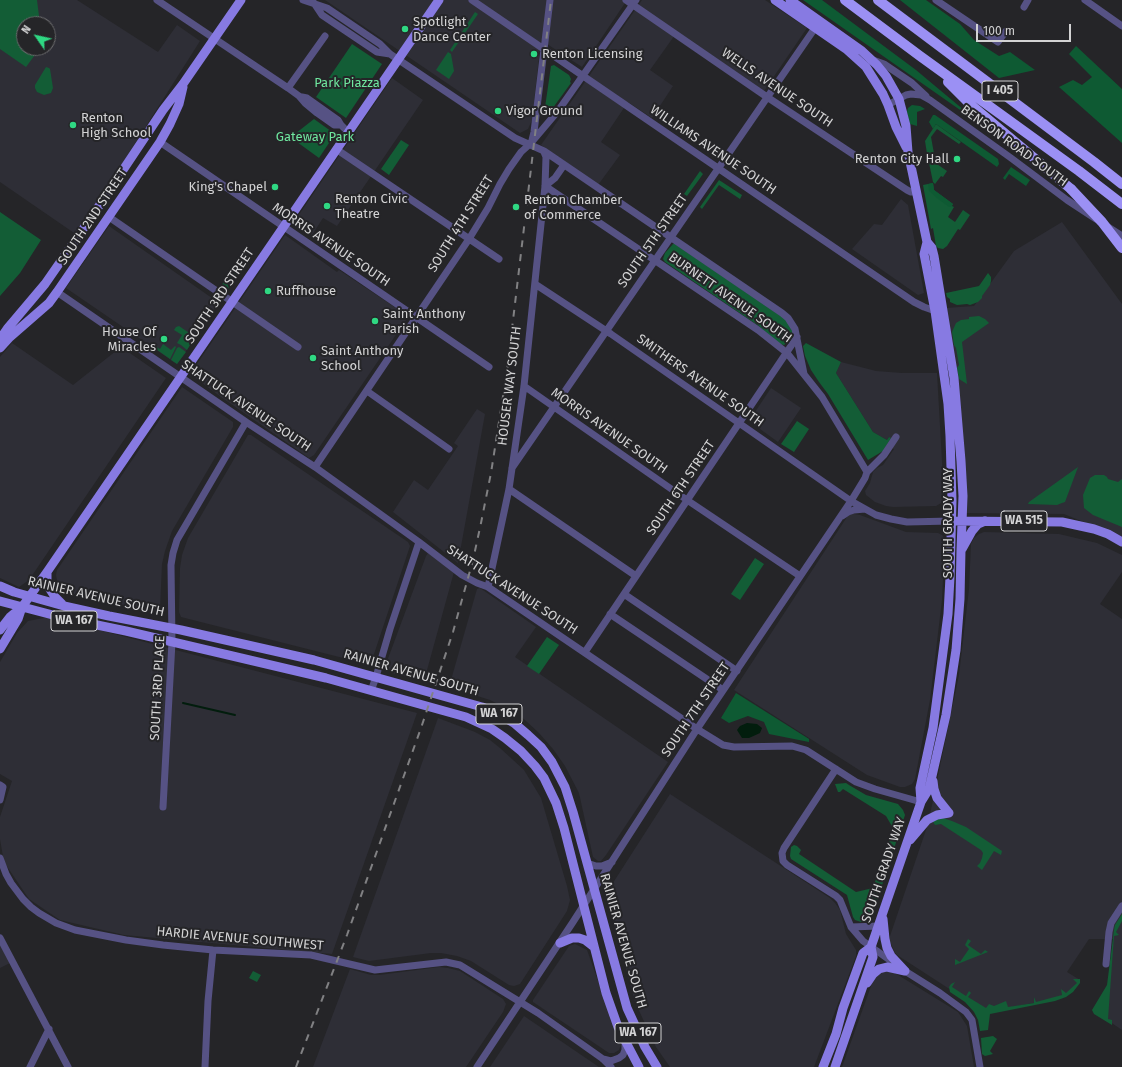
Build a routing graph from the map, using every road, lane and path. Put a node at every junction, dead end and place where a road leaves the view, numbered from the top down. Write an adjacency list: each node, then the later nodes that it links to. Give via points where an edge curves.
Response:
1 (157, 0): 22 (street)
2 (241, 0): 22 (main road, SOUTH 2ND STREET)
3 (303, 0): 15 (street, BURNETT AVENUE SOUTH)
4 (439, 0): 25 (main road, SOUTH 3RD STREET)
5 (472, 0): 23 (street, WILLIAMS AVENUE SOUTH)
6 (550, 0): 23 (street)
7 (626, 0): 16 (street, WELLS AVENUE SOUTH)
8 (775, 0): 19 (main road, SOUTH GRADY WAY)
9 (790, 0): 26 (main road, SOUTH GRADY WAY)
10 (845, 0): 24 (highway, I 405)
11 (878, 0): 42 (highway, I 405)
12 (936, 0): 20 (street, via 998,42)
13 (1028, 0): 17 (street)
14 (1085, 0): 18 (street)
15 (313, 2): 25 (street, BURNETT AVENUE SOUTH, via 322,16 377,52 390,54)
16 (635, 2): 27 (street, SOUTH 4TH STREET); 30 (street, WELLS AVENUE SOUTH)
17 (1024, 7)
18 (1122, 26)
19 (815, 28): 30 (street, SOUTH 5TH STREET); 33 (main road, SOUTH GRADY WAY, via 860,61)
20 (1006, 31)
21 (324, 36): 29 (street)
22 (214, 39): 28 (main road, SOUTH 2ND STREET); 29 (street)
23 (544, 50): 27 (street, WILLIAMS AVENUE SOUTH); 36 (street, via 534,132)
24 (920, 56): 45 (highway, I 405, via 1079,170); 51 (highway, bridge, via 971,105 1071,189 1099,218)
25 (398, 59): 34 (main road, SOUTH 3RD STREET); 36 (street, BURNETT AVENUE SOUTH, via 515,138)
26 (871, 59): 31 (main road, SOUTH GRADY WAY, via 886,76); 32 (street, via 884,64)
27 (583, 75): 36 (street, SOUTH 4TH STREET); 41 (street, WILLIAMS AVENUE SOUTH)
28 (183, 84): 35 (main road, SOUTH 2ND STREET, via 179,104); 61 (main road, SOUTH 2ND STREET, via 46,284)
29 (288, 88): 34 (street, via 321,116 334,125)
30 (767, 97): 41 (street, SOUTH 5TH STREET); 44 (street, WELLS AVENUE SOUTH, via 907,190)
31 (899, 99): 32 (street, BENSON ROAD SOUTH, via 915,94); 33 (street, BENSON ROAD SOUTH); 39 (main road, SOUTH GRADY WAY, via 906,126)
32 (930, 100): 48 (street, BENSON ROAD SOUTH, via 1067,200)
33 (888, 104): 39 (main road, SOUTH GRADY WAY)
34 (345, 128): 37 (main road, SOUTH 3RD STREET)
35 (160, 142): 46 (main road, SOUTH 2ND STREET); 47 (street, MORRIS AVENUE SOUTH)
36 (530, 144): 38 (street, BURNETT AVENUE SOUTH); 50 (street, SOUTH 4TH STREET, via 509,169)
37 (336, 149): 47 (main road, SOUTH 3RD STREET); 50 (street)
38 (544, 152): 40 (street, BURNETT AVENUE SOUTH); 43 (street)
39 (908, 152): 44 (main road, SOUTH GRADY WAY)
40 (564, 165): 43 (street); 49 (street, BURNETT AVENUE SOUTH)
41 (718, 168): 49 (street, SOUTH 5TH STREET); 57 (street, WILLIAMS AVENUE SOUTH, via 914,302)
42 (1122, 184)
43 (546, 186): 53 (street, BURNETT AVENUE SOUTH); 54 (street, HOUSER WAY SOUTH)
44 (917, 192): 57 (main road, SOUTH GRADY WAY, via 927,242 924,254)
45 (1122, 204)
46 (109, 218): 55 (main road, SOUTH 2ND STREET); 56 (street)
47 (283, 227): 56 (main road, SOUTH 3RD STREET); 58 (street, MORRIS AVENUE SOUTH)
48 (1122, 236)
49 (670, 238): 53 (street, SOUTH 5TH STREET); 60 (street, BURNETT AVENUE SOUTH, via 782,313 795,329)
50 (469, 239): 52 (street); 58 (street, SOUTH 4TH STREET)
51 (1122, 248)
52 (499, 259)
53 (654, 260): 59 (street, SOUTH 5TH STREET); 64 (street, BURNETT AVENUE SOUTH, via 758,330)
54 (535, 284): 59 (street, SMITHERS AVENUE SOUTH); 68 (street, HOUSER WAY SOUTH)
55 (57, 292): 63 (main road, SOUTH 2ND STREET); 67 (street, SHATTUCK AVENUE SOUTH)
56 (232, 301): 62 (street); 67 (main road, SOUTH 3RD STREET)
57 (939, 312): 85 (main road, SOUTH GRADY WAY, via 950,349 955,392); 87 (main road, SOUTH GRADY WAY, via 950,436)
58 (416, 317): 65 (street, MORRIS AVENUE SOUTH); 69 (street, SOUTH 4TH STREET)
59 (606, 330): 70 (street, SOUTH 5TH STREET); 72 (street, SMITHERS AVENUE SOUTH)
60 (797, 338): 64 (street, SOUTH 6TH STREET); 66 (street, BURNETT AVENUE SOUTH)
61 (0, 339)
62 (298, 347)
63 (0, 348)
64 (787, 353): 66 (street, BURNETT AVENUE SOUTH); 72 (street, SOUTH 6TH STREET)
65 (489, 367)
66 (804, 374): 79 (street, BURNETT AVENUE SOUTH, via 822,397)
67 (180, 377): 71 (street, SHATTUCK AVENUE SOUTH); 91 (main road, SOUTH 3RD STREET)
68 (524, 386): 70 (street, MORRIS AVENUE SOUTH); 78 (street, HOUSER WAY SOUTH)
69 (367, 391): 74 (street); 76 (street, SOUTH 4TH STREET)
70 (553, 407): 78 (street, SOUTH 5TH STREET); 81 (street, MORRIS AVENUE SOUTH)
71 (246, 422): 75 (street, SHATTUCK AVENUE SOUTH); 104 (street, SOUTH 3RD PLACE, via 177,540 171,565)
72 (739, 423): 81 (street, SOUTH 6TH STREET); 82 (street, SMITHERS AVENUE SOUTH)
73 (896, 437): 79 (street, SOUTH 7TH STREET, via 884,455)
74 (449, 449)
75 (302, 459): 76 (street); 77 (street, SHATTUCK AVENUE SOUTH)
76 (321, 459): 77 (street, SOUTH 4TH STREET)
77 (315, 467): 88 (street, SHATTUCK AVENUE SOUTH)
78 (512, 468): 80 (street, HOUSER WAY SOUTH)
79 (867, 472): 82 (street, SOUTH 7TH STREET)
80 (509, 489): 92 (street); 95 (street, HOUSER WAY SOUTH)
81 (687, 500): 92 (street, SOUTH 6TH STREET); 93 (street, MORRIS AVENUE SOUTH)
82 (851, 501): 83 (street, SMITHERS AVENUE SOUTH); 84 (street, SOUTH 7TH STREET)
83 (865, 508): 84 (street, via 848,512); 87 (street, SMITHERS AVENUE SOUTH, via 891,520)
84 (839, 518): 93 (street, SOUTH 7TH STREET)
85 (962, 520): 86 (main road, WA 515); 87 (main road, WA 515); 90 (main road, SOUTH GRADY WAY)
86 (985, 520): 89 (main road, WA 515, via 1062,522 1094,529); 90 (main road, via 972,531)
87 (951, 521): 98 (main road, SOUTH GRADY WAY)
88 (420, 542): 95 (street, SHATTUCK AVENUE SOUTH, via 462,575); 112 (street)
89 (1122, 542)
90 (961, 550): 100 (main road, SOUTH GRADY WAY)
91 (47, 572): 97 (main road, SOUTH 3RD STREET); 101 (main road, via 51,592)
92 (636, 576): 96 (street, SOUTH 6TH STREET)
93 (800, 576): 110 (street, SOUTH 7TH STREET)
94 (0, 586): 97 (main road, RAINIER AVENUE SOUTH)
95 (488, 587): 109 (street, SHATTUCK AVENUE SOUTH)
96 (624, 594): 103 (street, SOUTH 6TH STREET); 110 (street)
97 (30, 596): 101 (main road, RAINIER AVENUE SOUTH / WA 167); 102 (main road, SOUTH 3RD STREET)
98 (949, 596): 100 (main road); 107 (main road, SOUTH GRADY WAY)
99 (0, 601): 102 (main road, RAINIER AVENUE SOUTH)
100 (960, 603): 113 (main road, SOUTH GRADY WAY)
101 (64, 606): 104 (main road, RAINIER AVENUE SOUTH / WA 167)
102 (22, 607): 105 (main road); 106 (main road, RAINIER AVENUE SOUTH / WA 167); 108 (main road, via 18,619)
103 (610, 614): 109 (street, SOUTH 6TH STREET); 114 (street)
104 (172, 628): 106 (street, SOUTH 3RD PLACE); 112 (main road, RAINIER AVENUE SOUTH / WA 167, via 286,653)
105 (0, 630)
106 (172, 642): 115 (main road, RAINIER AVENUE SOUTH / WA 167, via 320,676); 123 (street, SOUTH 3RD PLACE)
107 (944, 644): 111 (main road, SOUTH GRADY WAY); 113 (main road, via 949,649 947,670)
108 (0, 648)
109 (584, 652): 117 (street, SHATTUCK AVENUE SOUTH)
110 (737, 671): 114 (street, SOUTH 7TH STREET)
111 (940, 676): 116 (main road, via 944,681 944,699); 122 (main road, SOUTH GRADY WAY, via 933,728 920,788)
112 (376, 677): 115 (street); 127 (main road, RAINIER AVENUE SOUTH / WA 167, via 482,707 505,718 528,735 552,762 565,787)
113 (952, 679): 116 (main road, SOUTH GRADY WAY)
114 (724, 690): 117 (street, SOUTH 7TH STREET)
115 (371, 691): 129 (main road, RAINIER AVENUE SOUTH / WA 167, via 466,717 492,729 521,751 544,778 556,803)
116 (948, 704): 119 (main road, SOUTH GRADY WAY)
117 (697, 729): 118 (street, SHATTUCK AVENUE SOUTH, via 723,744 734,747 792,746 806,750); 126 (street, SOUTH 7TH STREET)
118 (836, 769): 122 (street, SHATTUCK AVENUE SOUTH, via 870,788); 133 (street, via 782,853 783,861 787,865 840,900)
119 (933, 774): 122 (main road, SOUTH GRADY WAY, via 929,789); 124 (main road, via 935,794 949,813 927,820)
120 (1, 786): 121 (street)
121 (0, 800)
122 (920, 802): 124 (main road, SOUTH GRADY WAY)
123 (163, 807)
124 (906, 844): 131 (main road, SOUTH GRADY WAY)
125 (0, 858): 138 (street, HARDIE AVENUE SOUTHWEST, via 11,883 23,899 56,923 75,930 126,940)
126 (612, 862): 127 (street, via 602,866); 128 (street, SOUTH 7TH STREET)
127 (587, 863): 128 (main road, RAINIER AVENUE SOUTH / WA 167)
128 (594, 889): 129 (street, SOUTH 7TH STREET); 152 (main road, RAINIER AVENUE SOUTH / WA 167, via 627,1008)
129 (584, 904): 135 (street, SOUTH 7TH STREET); 136 (main road, RAINIER AVENUE SOUTH / WA 167)
130 (1122, 906): 139 (street, via 1111,923)
131 (882, 916): 132 (main road, SOUTH GRADY WAY); 140 (main road, via 887,948 891,956)
132 (879, 926): 133 (street); 137 (main road, SOUTH GRADY WAY)
133 (851, 927): 137 (street)
134 (0, 938): 143 (street)
135 (560, 943): 136 (main road, via 579,938); 142 (street, SOUTH 7TH STREET)
136 (594, 947): 144 (main road, RAINIER AVENUE SOUTH / WA 167, via 606,993)
137 (871, 947): 140 (street); 141 (main road, SOUTH GRADY WAY, via 873,957); 153 (main road, SOUTH GRADY WAY, via 863,953)
138 (212, 950): 142 (street, HARDIE AVENUE SOUTHWEST, via 311,955 375,970 453,963 466,968); 148 (street)
139 (1106, 964)
140 (906, 971): 141 (main road, via 887,967 879,969); 155 (street, via 958,1005 970,1017)
141 (861, 990): 154 (main road, SOUTH GRADY WAY)
142 (521, 1002): 145 (street, HARDIE AVENUE SOUTHWEST); 149 (street, SOUTH 7TH STREET)
143 (49, 1029): 146 (street); 147 (street)
144 (625, 1041): 145 (street, via 623,1055 611,1061); 151 (main road, RAINIER AVENUE SOUTH / WA 167)
145 (603, 1059): 150 (street, HARDIE AVENUE SOUTHWEST)
146 (30, 1067)
147 (68, 1067)
148 (205, 1067)
149 (477, 1067)
150 (611, 1067)
151 (639, 1067)
152 (657, 1067)
153 (823, 1067)
154 (834, 1067)
155 (980, 1067)

